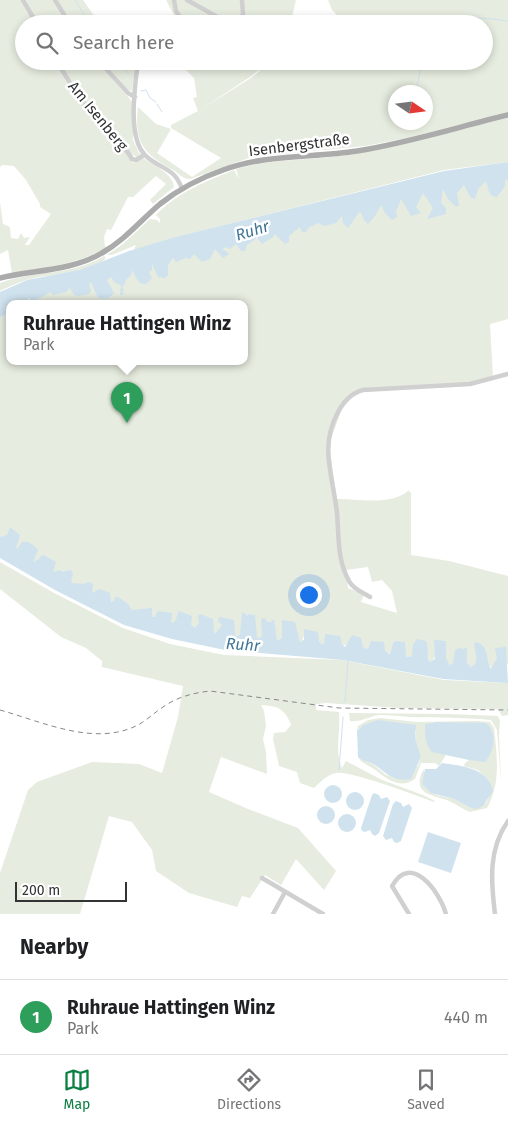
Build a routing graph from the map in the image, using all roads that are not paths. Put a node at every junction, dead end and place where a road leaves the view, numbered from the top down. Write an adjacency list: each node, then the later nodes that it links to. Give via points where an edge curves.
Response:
1 (23, 0): 6 (street)
2 (55, 0): 7 (street)
3 (174, 0): 8 (street)
4 (187, 0): 9 (street)
5 (242, 0): 10 (street)
6 (32, 15)
7 (64, 15)
8 (178, 15)
9 (214, 15)
10 (243, 15)
11 (63, 70): 16 (street, Am Isenberg, via 79,96 117,136 132,159)
12 (107, 70): 14 (street, via 128,93)
13 (138, 70): 14 (street)
14 (136, 97): 16 (street, via 134,131)
15 (508, 115): 17 (main road, Isenbergstraße, via 372,148 252,162 225,169)
16 (144, 155): 17 (street, via 174,175)
17 (182, 188): 18 (main road, Isenbergstraße, via 99,255 83,262)
18 (0, 278)
19 (508, 374): 20 (street, via 455,385 363,390 349,396 339,410 327,447 341,564 352,585)
20 (370, 597)
21 (508, 821): 28 (street, via 498,838 492,863)
22 (262, 878): 23 (street)
23 (285, 892): 24 (street); 25 (street)
24 (273, 914)
25 (323, 914)
26 (409, 914): 27 (street, via 392,886 402,874 410,872 425,880 438,893)
27 (446, 914)
28 (495, 914)

